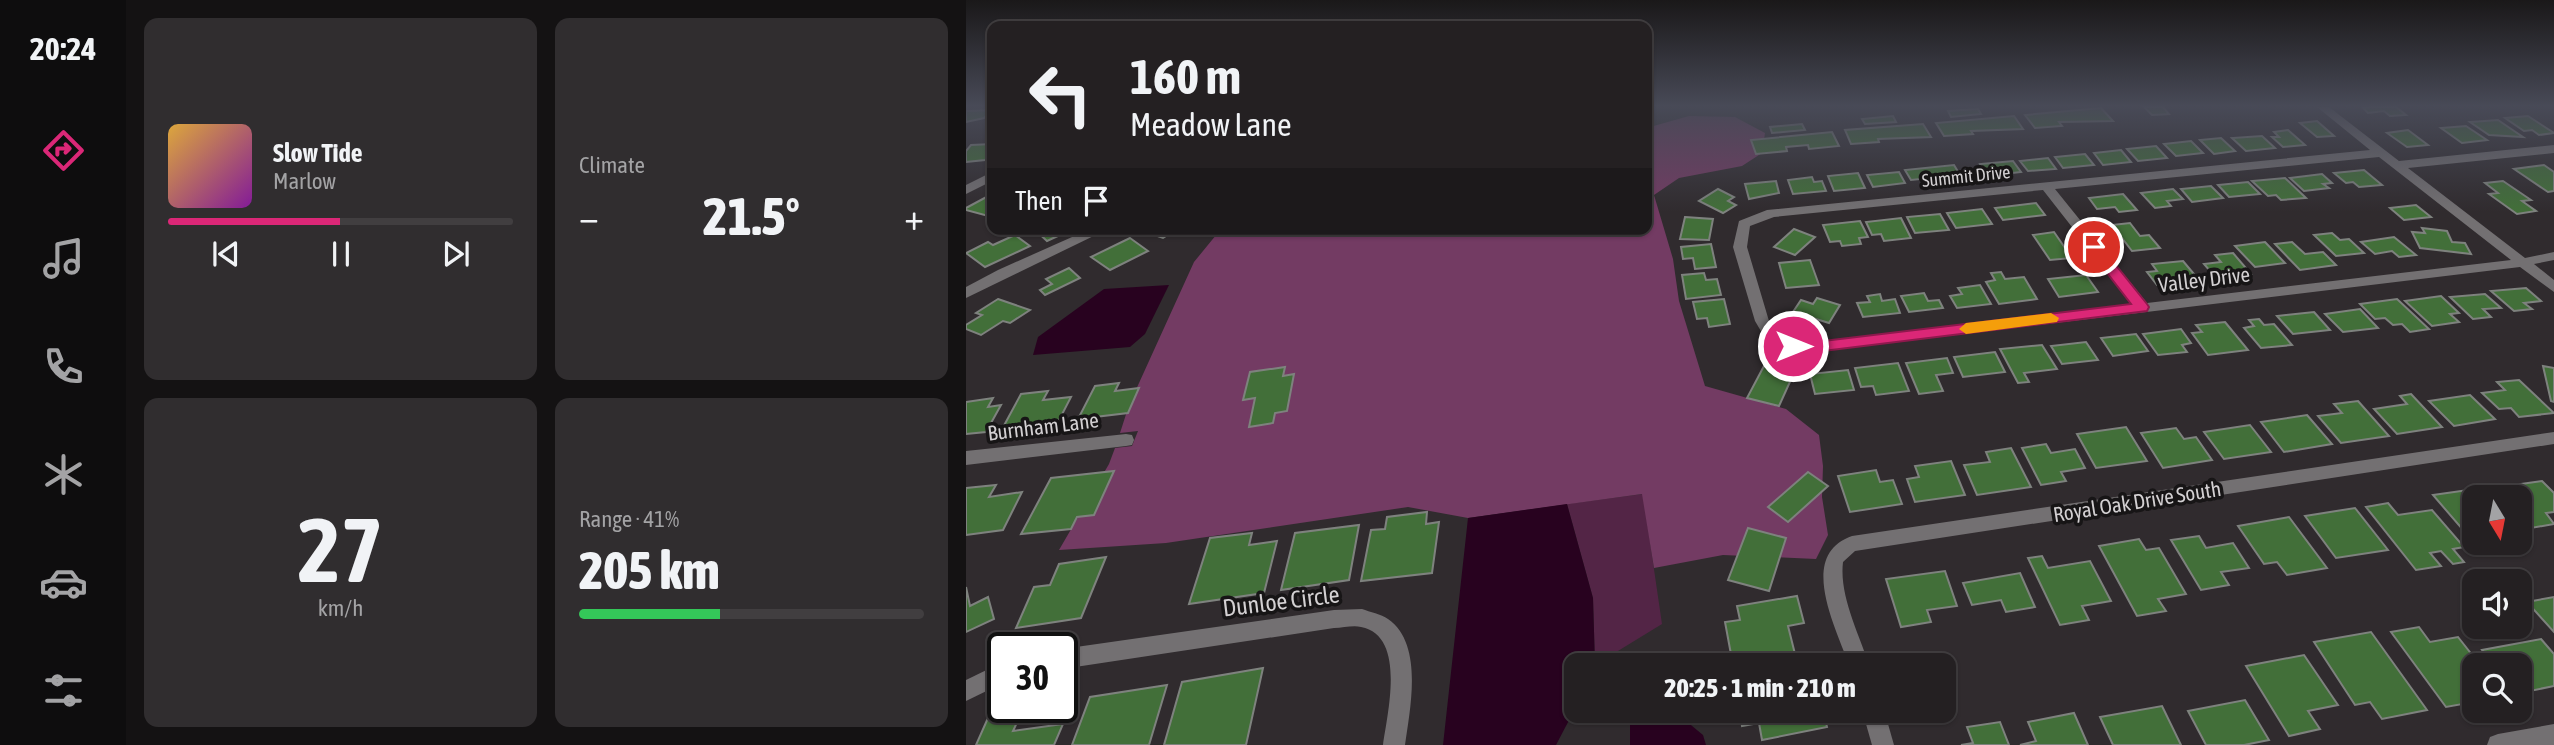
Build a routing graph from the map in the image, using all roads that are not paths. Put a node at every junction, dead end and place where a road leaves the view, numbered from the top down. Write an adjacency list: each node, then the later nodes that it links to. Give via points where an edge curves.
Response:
1 (2366, 142): 3 (street)
2 (2554, 149): 4 (street)
3 (2380, 153): 4 (street); 8 (street, Summit Drive)
4 (2397, 165): 12 (street)
5 (987, 179): 6 (street)
6 (966, 180)
7 (987, 180): 9 (street)
8 (2046, 186): 15 (street); 16 (street, Summit Drive, via 1764,215 1744,225 1740,247)
9 (966, 190)
10 (1088, 235): 14 (street)
11 (2554, 256): 12 (street, Valley Drive)
12 (2520, 261): 13 (street); 15 (street, Valley Drive)
13 (2554, 288)
14 (966, 293)
15 (2142, 307): 16 (street, Valley Drive, via 1815,347 1793,346)
16 (1770, 334)
17 (2554, 438): 20 (street, Royal Oak Drive South, via 1852,544 1842,549 1833,563)
18 (1126, 440): 19 (street, Burnham Lane)
19 (966, 458)
20 (1855, 653)
21 (1078, 657): 26 (street, Dunloe Circle, via 1362,618 1384,628 1398,645 1402,668)
22 (987, 680): 23 (street)
23 (966, 691)
24 (1877, 723): 27 (street)
25 (2554, 735): 28 (street)
26 (1394, 745)
27 (1883, 745)
28 (2498, 745)

